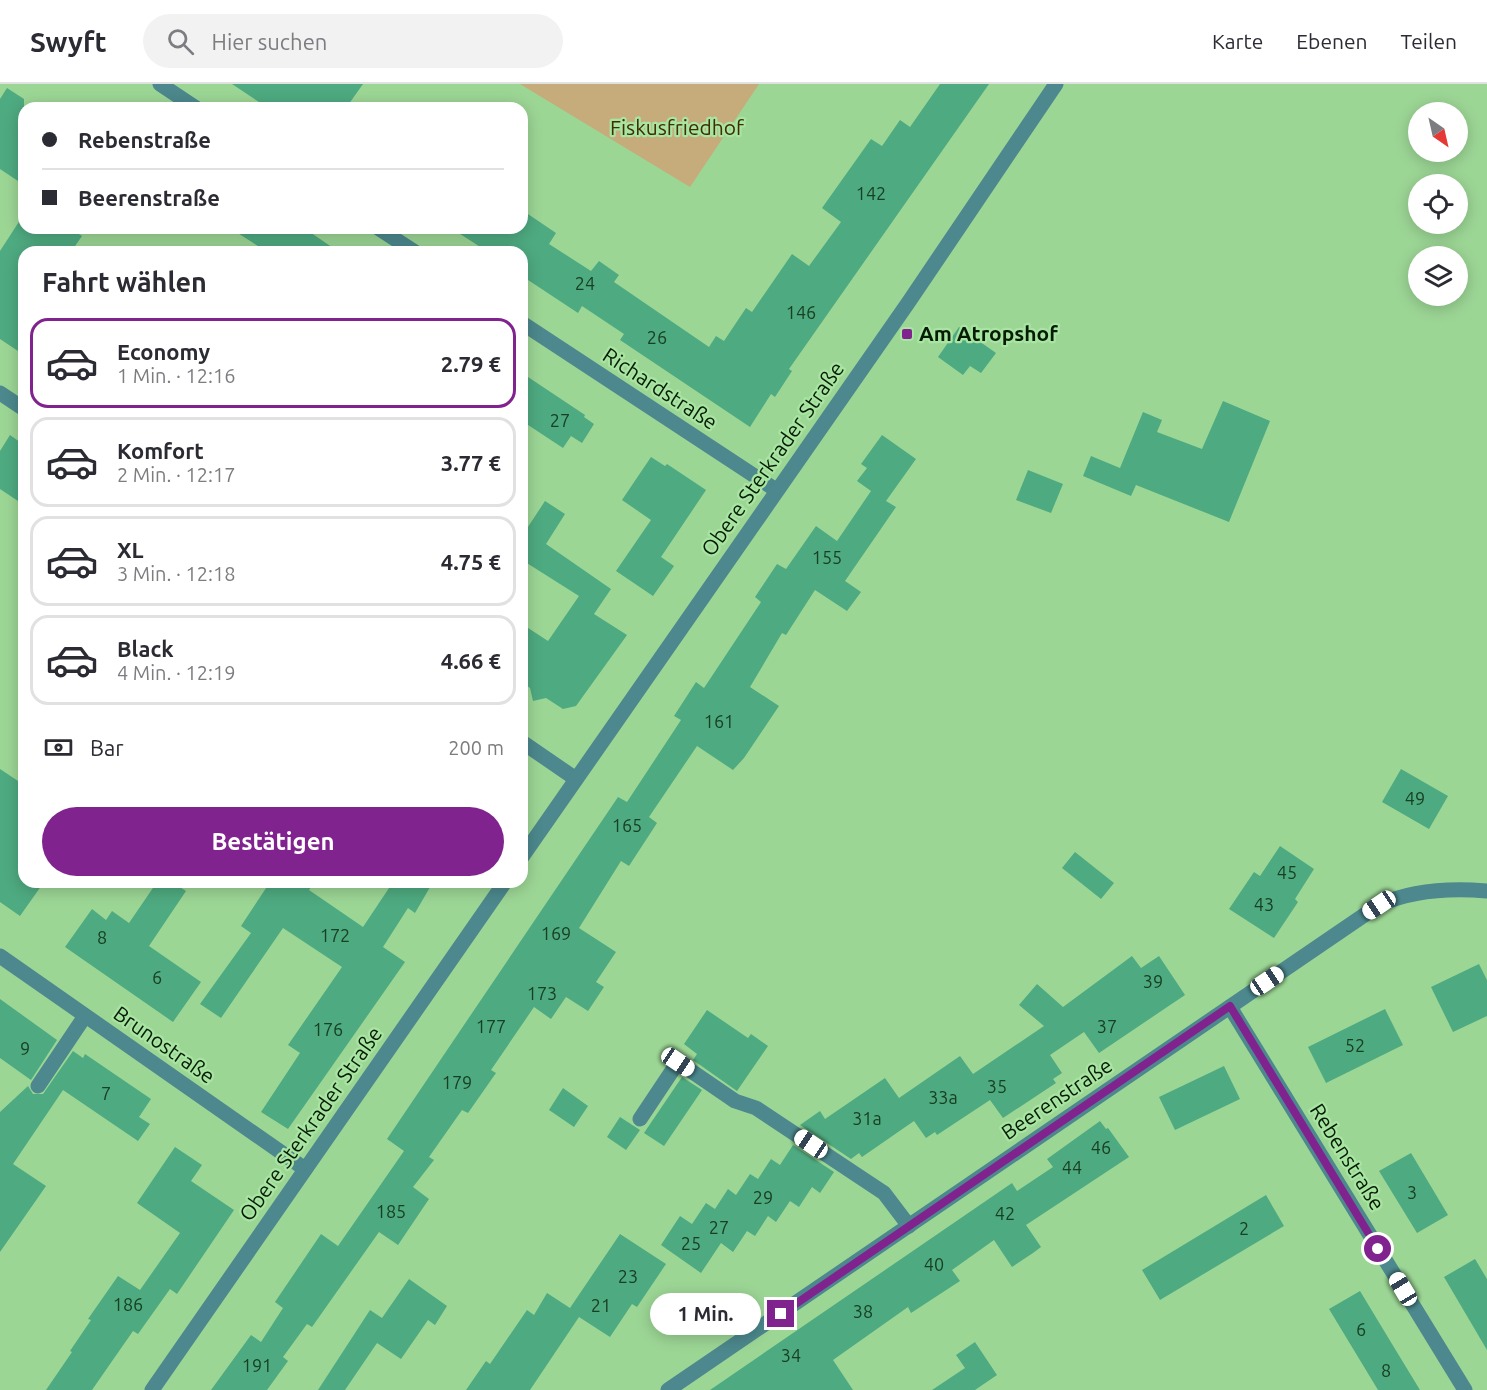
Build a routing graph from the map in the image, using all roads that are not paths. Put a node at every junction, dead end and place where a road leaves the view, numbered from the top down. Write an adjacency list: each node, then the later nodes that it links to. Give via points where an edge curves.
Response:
1 (160, 84): 3 (street)
2 (1056, 84): 9 (street, Obere Sterkrader Straße)
3 (187, 102)
4 (387, 234): 5 (street)
5 (406, 246)
6 (528, 327): 9 (street, Richardstraße)
7 (0, 393): 8 (street)
8 (18, 405)
9 (776, 490): 11 (street, Obere Sterkrader Straße)
10 (528, 746): 11 (street)
11 (576, 779): 12 (street, Obere Sterkrader Straße)
12 (528, 848)
13 (501, 888): 20 (street, Obere Sterkrader Straße)
14 (1487, 891): 16 (street, Beerenstraße, via 1460,889 1390,900)
15 (0, 956): 17 (street, Brunostraße)
16 (1230, 1006): 21 (street, Beerenstraße); 24 (street, Rebenstraße)
17 (85, 1016): 18 (street); 20 (street, Brunostraße)
18 (38, 1086)
19 (640, 1119): 21 (street, via 678,1062 735,1101 756,1108 884,1193)
20 (305, 1169): 22 (street, Obere Sterkrader Straße)
21 (909, 1226): 23 (street, Beerenstraße)
22 (152, 1390)
23 (668, 1390)
24 (1465, 1390)

